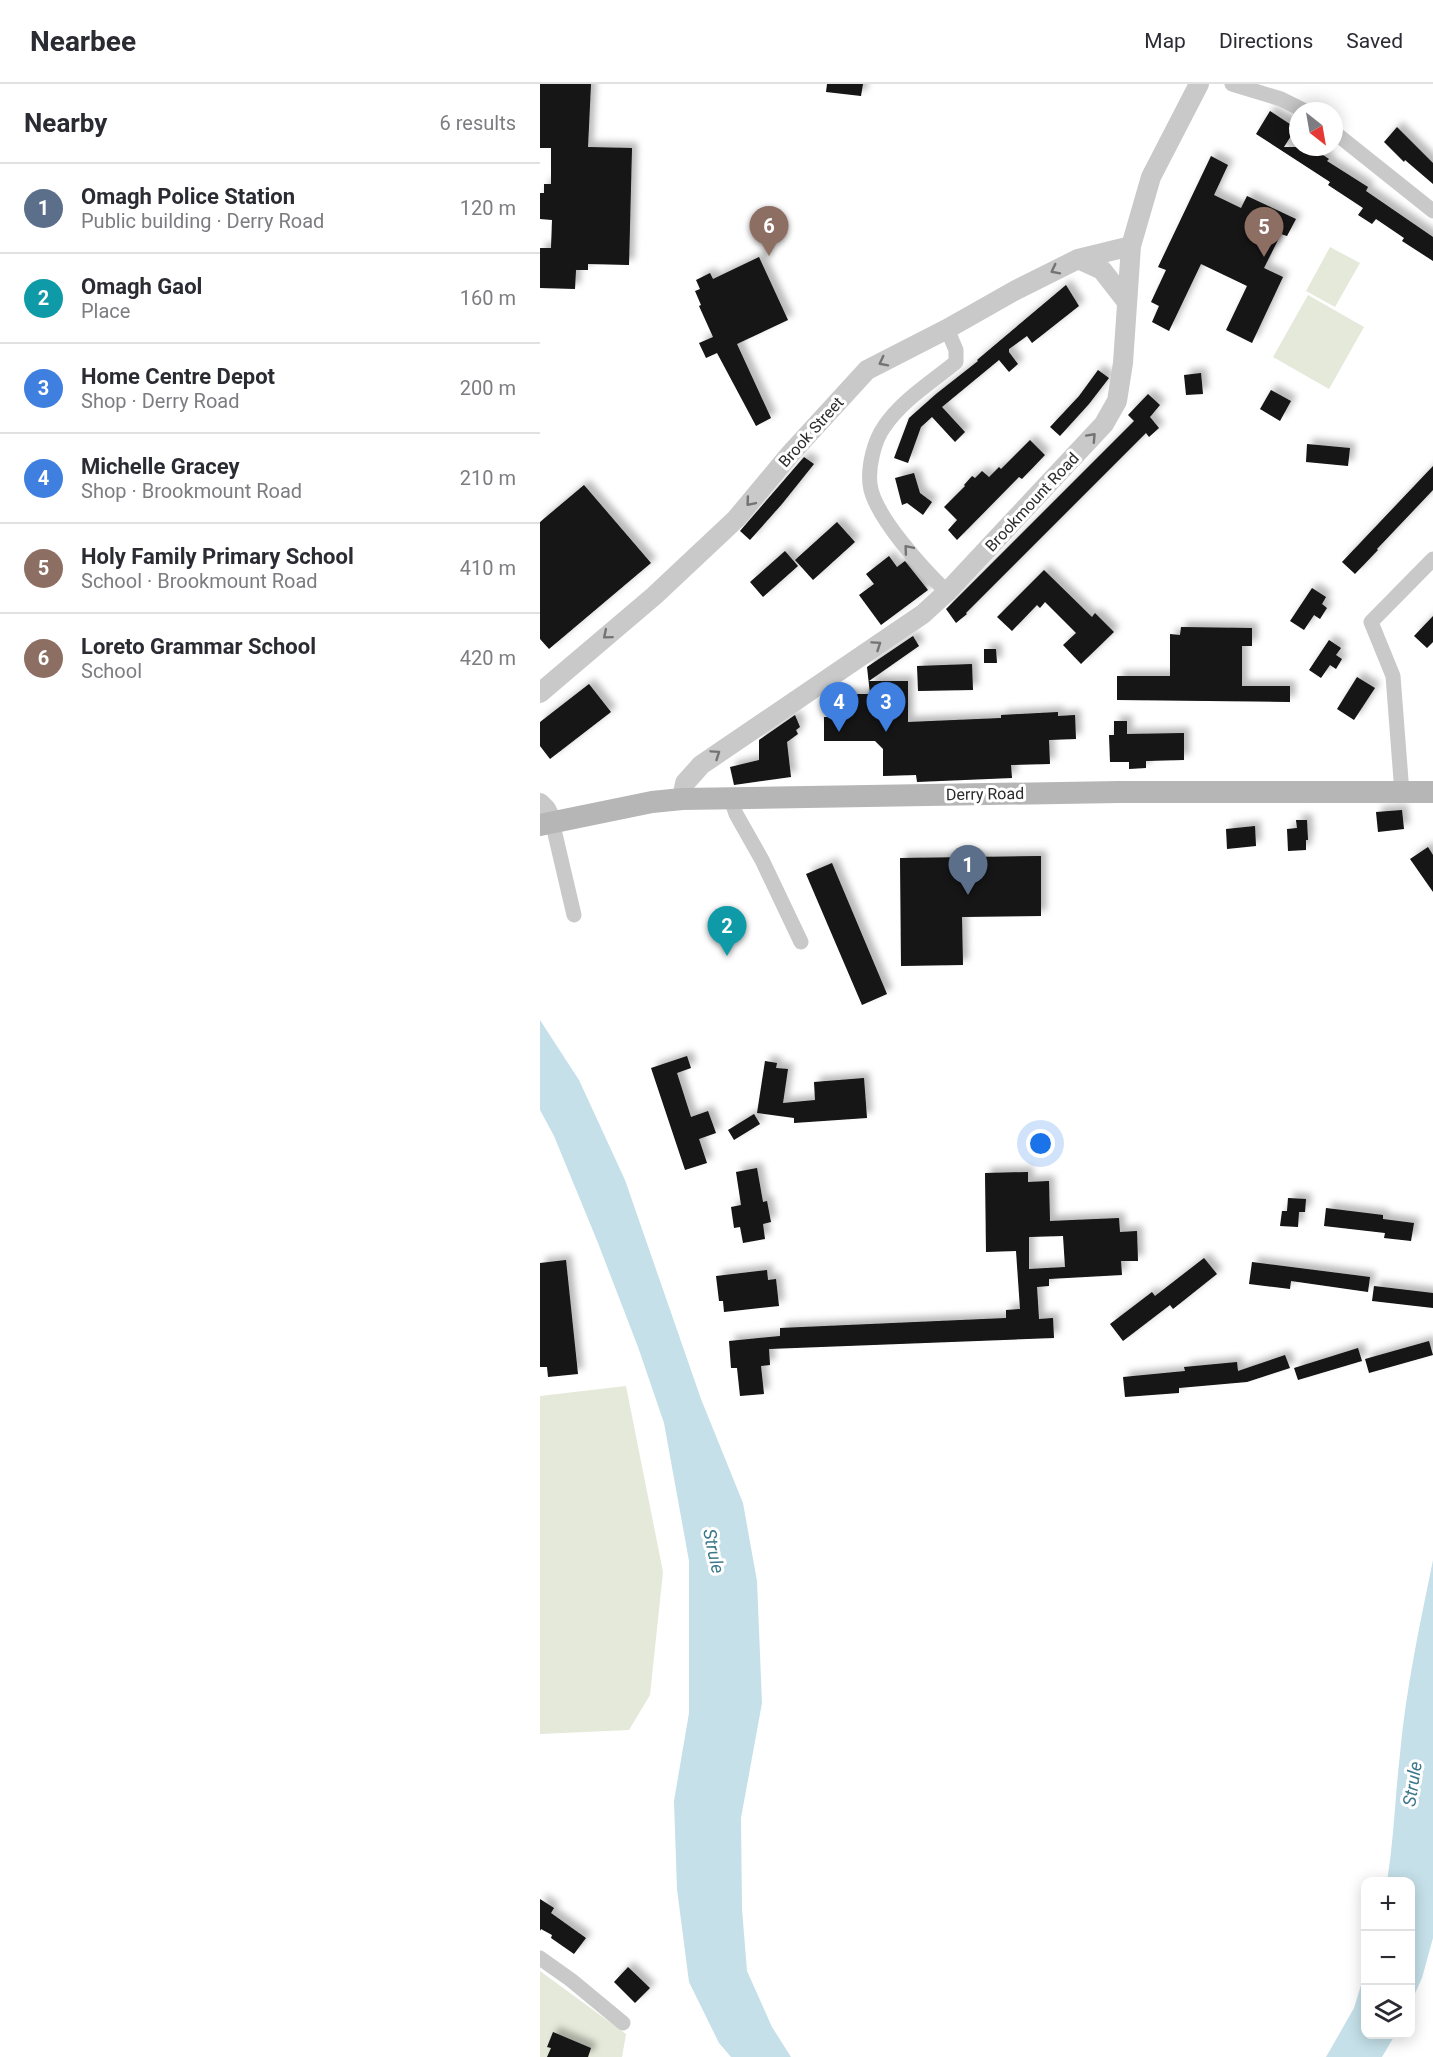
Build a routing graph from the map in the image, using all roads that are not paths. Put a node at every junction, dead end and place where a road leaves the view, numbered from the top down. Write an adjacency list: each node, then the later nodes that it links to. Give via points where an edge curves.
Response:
1 (1199, 84): 6 (street, Brookmount Road, via 1151,177)
2 (1232, 84): 3 (street)
3 (1289, 103)
4 (1343, 139): 5 (street)
5 (1433, 211)
6 (1131, 246): 7 (street, Brook Street); 8 (street, Brookmount Road)
7 (1077, 259): 8 (street, via 1102,270); 9 (street, Brook Street, one-way to 9)
8 (1127, 302): 11 (street, Brookmount Road, one-way to 8, via 1104,424 1117,401)
9 (947, 329): 11 (street, one-way to 9, via 884,519 870,485 872,454 883,428 905,403 956,362 956,350); 12 (street, Brook Street, one-way to 12, via 867,370 736,519 654,596)
10 (1433, 559): 14 (street, via 1371,622 1393,676)
11 (947, 592): 15 (street, Brookmount Road, one-way to 11, via 685,783 701,765 923,614)
12 (540, 693)
13 (1433, 792): 14 (main road, Derry Road)
14 (1402, 793): 16 (main road, Derry Road, via 1119,792)
15 (682, 799): 16 (main road, Derry Road); 17 (main road, Derry Road)
16 (730, 799): 19 (street)
17 (544, 816): 18 (street)
18 (574, 915)
19 (801, 942)
20 (540, 1958): 21 (street)
21 (623, 2023)

